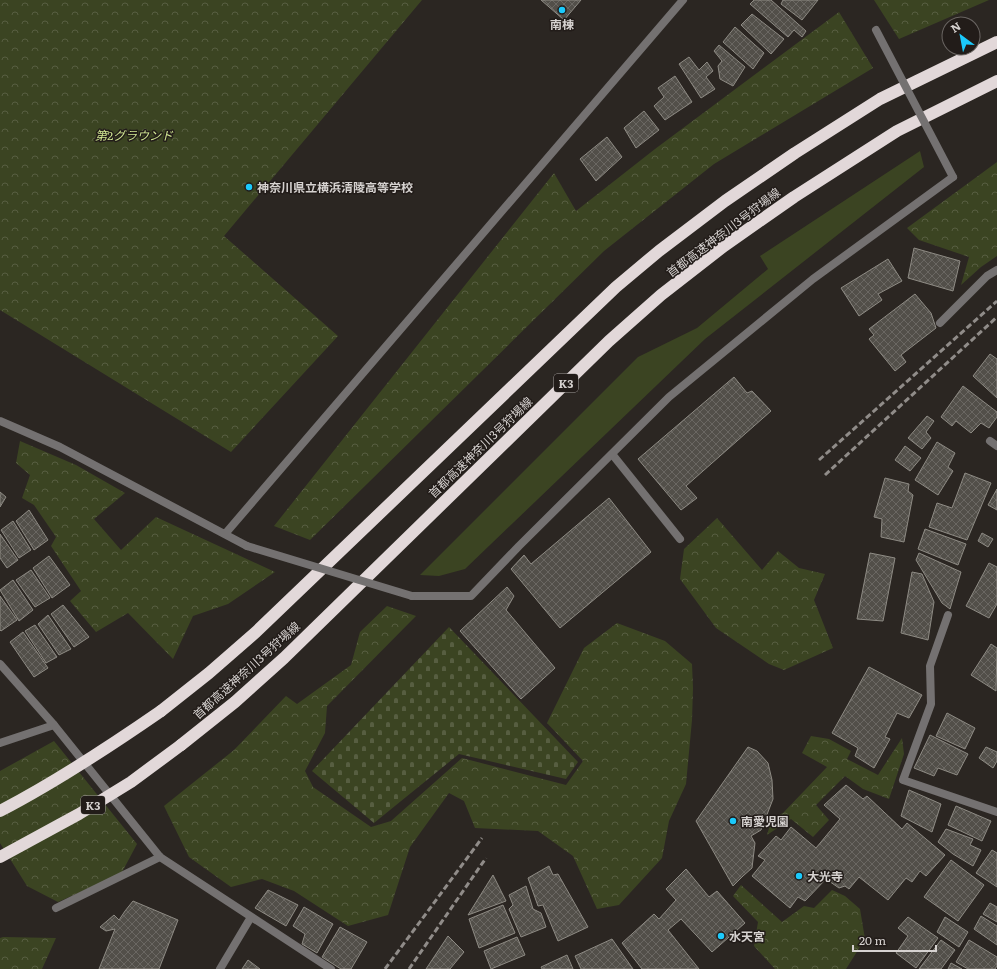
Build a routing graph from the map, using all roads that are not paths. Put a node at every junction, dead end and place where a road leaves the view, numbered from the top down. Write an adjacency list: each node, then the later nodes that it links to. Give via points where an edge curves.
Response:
1 (683, 0): 9 (street)
2 (876, 30): 8 (street, bridge, via 953,177 813,279 669,397)
3 (997, 42): 15 (highway, 首都高速神奈川3号狩場線, bridge, via 880,100 724,201 659,251 616,287 256,632 209,673 161,711 108,747)
4 (997, 81): 18 (highway, 首都高速神奈川3号狩場線 / K3, bridge, via 897,131 794,196 724,246 609,341 284,658 235,702 131,782)
5 (997, 270): 6 (street, via 987,276)
6 (940, 323)
7 (0, 421): 9 (street, via 60,447)
8 (612, 454): 9 (street, bridge, via 471,596 412,596 247,546); 10 (street)
9 (225, 534)
10 (680, 539)
11 (948, 615): 16 (street, via 930,666 930,704 903,780)
12 (0, 664): 13 (street)
13 (54, 725): 14 (street); 17 (street)
14 (0, 743)
15 (0, 811)
16 (997, 812)
17 (160, 857): 19 (street); 20 (street)
18 (0, 858)
19 (56, 908)
20 (251, 917): 21 (street); 22 (street)
21 (220, 969)
22 (331, 969)

